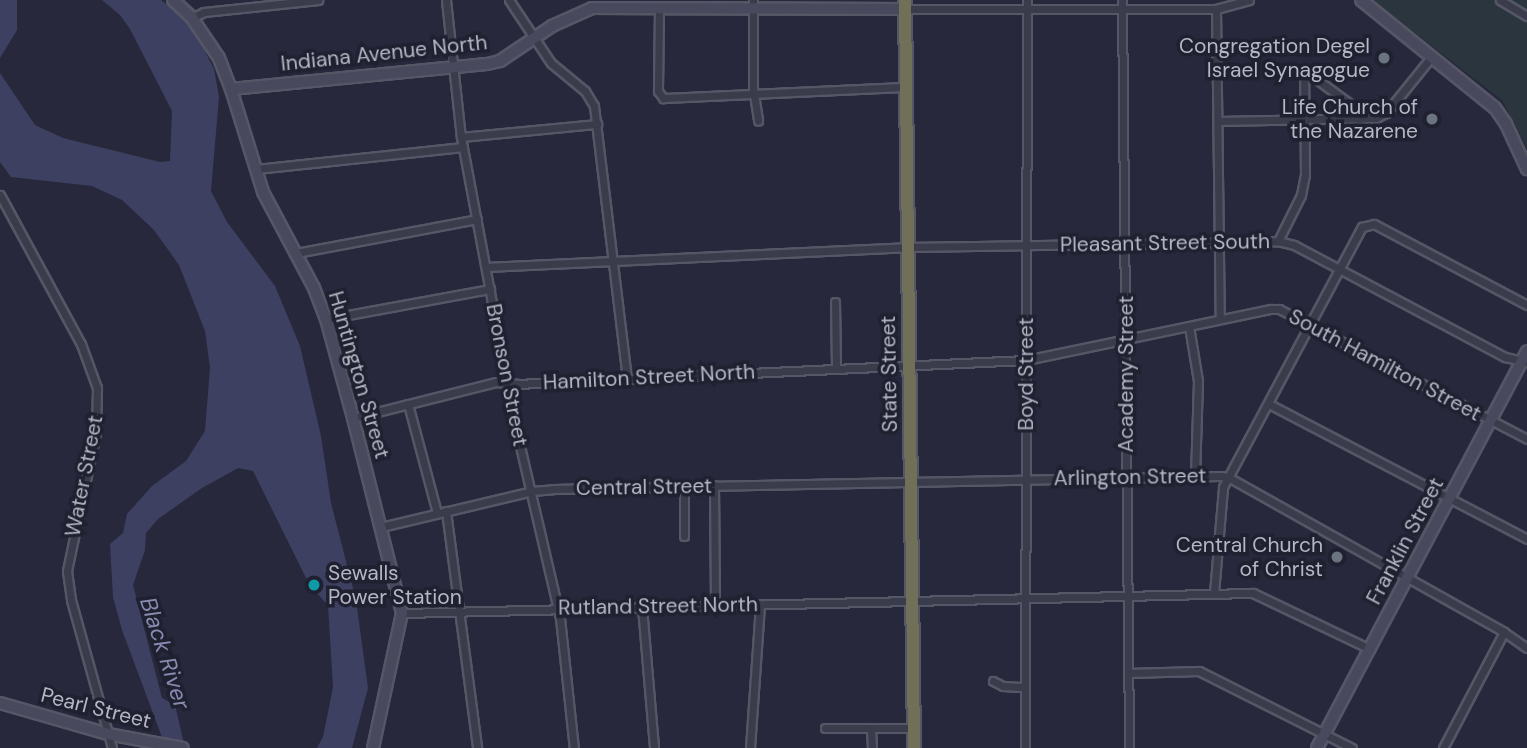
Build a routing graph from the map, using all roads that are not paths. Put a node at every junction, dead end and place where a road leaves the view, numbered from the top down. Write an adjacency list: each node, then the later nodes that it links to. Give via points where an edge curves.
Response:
1 (173, 0): 20 (street, Huntington Street)
2 (318, 0): 20 (street, via 204,12)
3 (446, 0): 23 (street, Bronson Street)
4 (509, 0): 21 (street)
5 (1027, 0): 17 (street, Boyd Street)
6 (1122, 0): 18 (street, Academy Street)
7 (1195, 0): 15 (street)
8 (1249, 0): 16 (street)
9 (1361, 0): 22 (street)
10 (1500, 0): 19 (street)
11 (592, 4): 14 (street, Indiana Avenue North); 21 (street, Indiana Avenue North)
12 (753, 4): 13 (street, Indiana Avenue North); 14 (street, Indiana Avenue North); 26 (street)
13 (905, 4): 17 (street); 24 (highway, State Street)
14 (659, 8): 26 (street, via 661,97)
15 (1195, 9): 16 (street); 18 (street)
16 (1216, 9): 30 (street)
17 (1027, 10): 18 (street); 41 (street, Boyd Street)
18 (1122, 10): 40 (street, Academy Street)
19 (1527, 16)
20 (192, 18): 25 (street, Huntington Street, via 219,58)
21 (535, 37): 23 (street, Indiana Avenue North, via 500,61); 31 (street, via 557,69 590,96)
22 (1432, 56): 27 (street, via 1386,113); 35 (street, via 1495,108)
23 (452, 67): 25 (street, Indiana Avenue North); 32 (street, Bronson Street)
24 (905, 87): 26 (street); 42 (highway, State Street)
25 (232, 89): 34 (street, Huntington Street)
26 (755, 94): 29 (street)
27 (1359, 119): 28 (street); 28 (street, via 1357,109 1307,70 1303,73)
28 (1304, 120): 30 (street); 38 (street, via 1303,189)
29 (758, 121)
30 (1218, 121): 39 (street)
31 (597, 124): 32 (street); 44 (street)
32 (461, 137): 33 (street, Bronson Street)
33 (463, 147): 34 (street); 37 (street, Bronson Street)
34 (256, 169): 43 (street, Huntington Street, via 265,198)
35 (1527, 169)
36 (0, 195): 101 (street, Water Street, via 81,344 97,388 97,425 67,571)
37 (477, 219): 43 (street); 45 (street, Bronson Street)
38 (1278, 241): 39 (street, Pleasant Street South); 46 (street, Pleasant Street South)
39 (1219, 242): 40 (street, Pleasant Street South); 51 (street)
40 (1125, 243): 41 (street, Pleasant Street South); 54 (street, Academy Street)
41 (1026, 245): 42 (street, Pleasant Street South); 56 (street, Boyd Street)
42 (906, 247): 44 (street, Pleasant Street South); 57 (highway, State Street)
43 (296, 253): 50 (street, Huntington Street)
44 (614, 261): 45 (street, Pleasant Street South); 59 (street)
45 (486, 267): 47 (street, Bronson Street)
46 (1340, 269): 49 (street, via 1366,224 1374,224); 52 (street); 55 (street, Pleasant Street South, via 1505,357)
47 (490, 289): 50 (street); 60 (street, Bronson Street)
48 (835, 302): 58 (street)
49 (1527, 305)
50 (326, 319): 63 (street, Huntington Street)
51 (1220, 319): 52 (street, South Hamilton Street, via 1279,309); 53 (street, South Hamilton Street)
52 (1310, 325): 62 (street); 64 (street, South Hamilton Street)
53 (1189, 326): 54 (street, South Hamilton Street); 66 (street, via 1198,381)
54 (1126, 339): 56 (street, South Hamilton Street); 67 (street, Academy Street)
55 (1525, 358): 64 (street, Franklin Street)
56 (1026, 360): 57 (street, South Hamilton Street); 69 (street, Boyd Street)
57 (908, 366): 58 (street, Hamilton Street North); 70 (highway, State Street)
58 (835, 368): 59 (street, Hamilton Street North)
59 (627, 379): 60 (street, Hamilton Street North)
60 (506, 382): 61 (street, Hamilton Street North); 73 (street, Bronson Street)
61 (408, 404): 63 (street, Hamilton Street North); 76 (street)
62 (1269, 404): 68 (street); 74 (street)
63 (353, 418): 77 (street, Huntington Street)
64 (1490, 421): 65 (street, South Hamilton Street); 74 (street, Franklin Street)
65 (1527, 439)
66 (1195, 476): 67 (street, Arlington Street); 68 (street, Arlington Street)
67 (1127, 477): 69 (street, Arlington Street); 82 (street, Academy Street)
68 (1228, 477): 80 (street, Arlington Street); 81 (street, via 1223,487)
69 (1026, 479): 70 (street, Arlington Street); 83 (street, Boyd Street)
70 (911, 480): 72 (street, Central Street); 84 (highway, State Street)
71 (684, 485): 72 (street, Central Street); 73 (street, Central Street); 78 (street)
72 (714, 485): 86 (street)
73 (532, 491): 75 (street, Central Street); 88 (street, Bronson Street)
74 (1449, 498): 79 (street); 80 (street, Franklin Street)
75 (446, 511): 76 (street, Central Street); 89 (street)
76 (437, 513): 77 (street, Central Street)
77 (381, 527): 90 (street, Huntington Street)
78 (684, 536)
79 (1527, 540)
80 (1407, 578): 91 (street, Arlington Street); 93 (street, Franklin Street)
81 (1214, 593): 82 (street, Rutland Street North); 93 (street, Rutland Street North, via 1262,595)
82 (1128, 595): 83 (street, Rutland Street North); 94 (street, Academy Street)
83 (1025, 597): 84 (street, Rutland Street North); 96 (street, Boyd Street)
84 (913, 600): 85 (street, Rutland Street North); 99 (highway, State Street)
85 (760, 604): 86 (street, Rutland Street North); 109 (street)
86 (715, 605): 87 (street, Rutland Street North)
87 (642, 607): 88 (street, Rutland Street North); 108 (street)
88 (556, 608): 89 (street, Rutland Street North); 107 (street, Bronson Street)
89 (459, 612): 90 (street, Rutland Street North); 106 (street)
90 (402, 613): 105 (street, Huntington Street)
91 (1504, 632): 92 (street, Arlington Street); 116 (street)
92 (1527, 648)
93 (1370, 649): 102 (street, Franklin Street)
94 (1128, 673): 102 (street, via 1199,671); 113 (street, Academy Street)
95 (993, 681): 96 (street)
96 (1025, 687): 112 (street, Boyd Street)
97 (0, 703): 101 (street, Pearl Street)
98 (825, 728): 100 (street)
99 (914, 728): 100 (street); 111 (highway, State Street)
100 (872, 729): 110 (street)
101 (108, 734): 103 (street, Water Street); 104 (street, Pearl Street)
102 (1325, 734): 114 (street, Franklin Street); 115 (street)
103 (112, 748)
104 (183, 748)
105 (373, 748)
106 (477, 748)
107 (574, 748)
108 (653, 748)
109 (750, 748)
110 (872, 748)
111 (914, 748)
112 (1025, 748)
113 (1129, 748)
114 (1317, 748)
115 (1352, 748)
116 (1443, 748)

